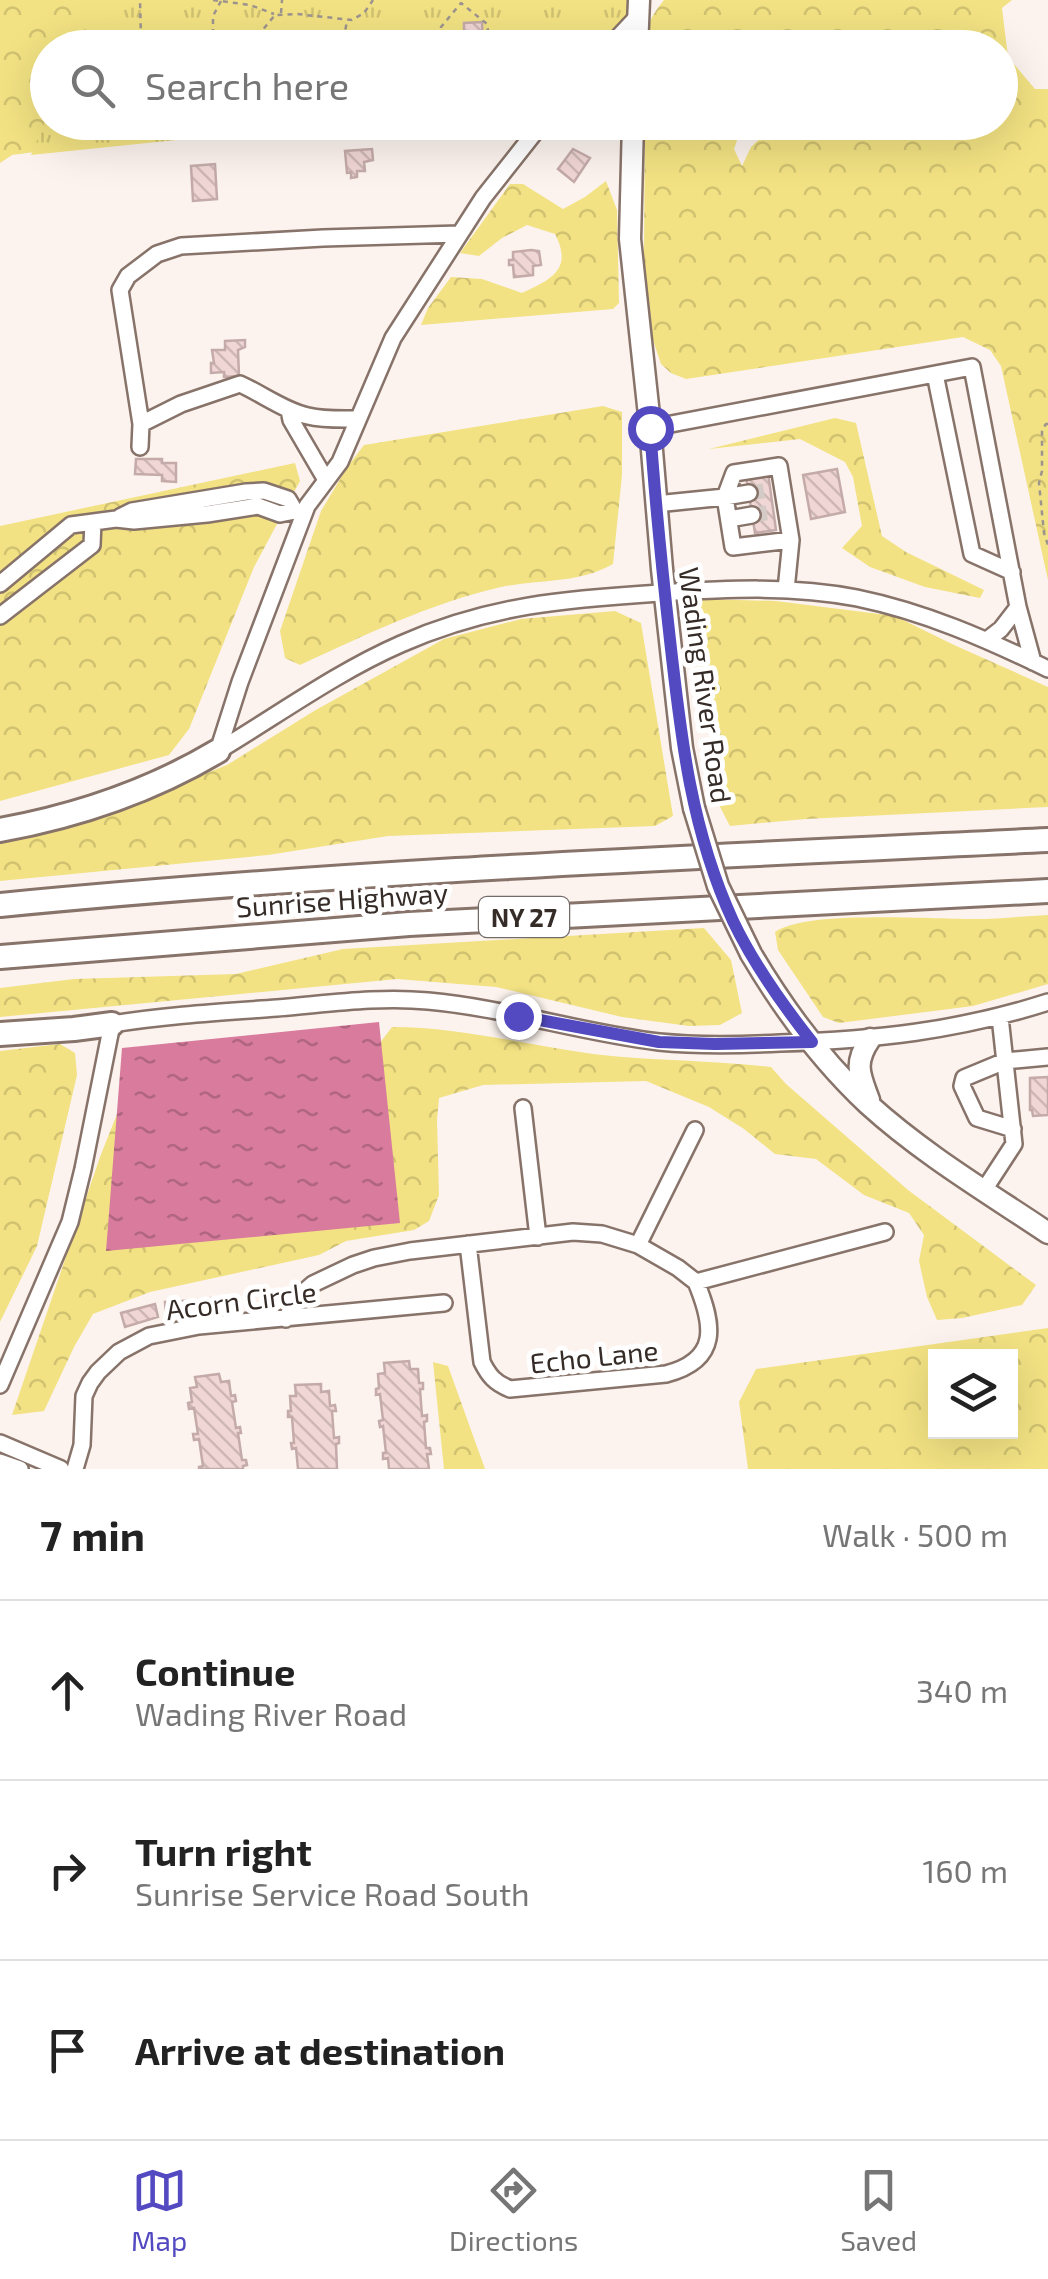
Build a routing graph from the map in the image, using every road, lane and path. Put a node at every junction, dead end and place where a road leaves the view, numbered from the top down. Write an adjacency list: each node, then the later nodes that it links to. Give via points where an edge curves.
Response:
1 (140, 0): 9 (path)
2 (213, 0): 5 (path)
3 (282, 0): 7 (path)
4 (373, 0): 8 (path)
5 (222, 1): 7 (path); 10 (path)
6 (639, 7): 15 (street)
7 (278, 15): 8 (path); 11 (path)
8 (348, 20): 12 (path)
9 (141, 30)
10 (213, 30)
11 (264, 30)
12 (346, 30)
13 (442, 30): 14 (path, via 461,3)
14 (488, 30)
15 (622, 30)
16 (529, 140): 18 (street)
17 (633, 140): 24 (main road, Wading River Road, via 630,239)
18 (459, 234): 21 (street, via 393,338); 22 (street, via 181,246 157,254 120,290)
19 (935, 374): 24 (street); 36 (street, via 972,554); 36 (street, via 972,367)
20 (290, 410): 21 (street); 22 (street, via 240,384); 26 (street)
21 (358, 419): 26 (street)
22 (141, 424): 25 (street)
23 (1048, 424): 35 (path, via 1042,430 1039,483)
24 (650, 428): 29 (main road, Wading River Road)
25 (140, 446)
26 (326, 480): 30 (street)
27 (748, 494): 28 (street)
28 (725, 496): 29 (street); 32 (street); 34 (street, via 734,474 779,466 776,489)
29 (656, 504): 39 (main road, Wading River Road)
30 (300, 513): 33 (street, via 288,499 264,491); 44 (street)
31 (752, 516): 32 (street)
32 (729, 519): 34 (street, via 733,547)
33 (93, 522): 37 (street, via 71,525); 41 (street, via 92,544)
34 (791, 540): 38 (street)
35 (1048, 545)
36 (1012, 572): 40 (street)
37 (0, 584)
38 (786, 590): 39 (street); 42 (street, via 880,603)
39 (665, 592): 44 (street, via 544,602 440,629 356,667); 55 (main road, Wading River Road, bridge, via 682,748 718,886 750,954)
40 (1018, 607): 42 (street); 43 (street)
41 (0, 616)
42 (988, 640): 43 (street)
43 (1041, 665)
44 (218, 751): 45 (highway, via 116,799)
45 (0, 830)
46 (1048, 840): 48 (highway, Sunrise Highway / NY 27, via 488,868)
47 (1048, 891): 49 (highway, Sunrise Highway / NY 27, via 410,924)
48 (0, 905)
49 (0, 957)
50 (1048, 1002): 51 (street)
51 (1000, 1016): 54 (street); 57 (street)
52 (112, 1024): 53 (highway); 55 (street, via 409,1000 659,1042); 71 (street, via 70,1222)
53 (0, 1034)
54 (870, 1040): 55 (street); 58 (main road, via 859,1064)
55 (812, 1042): 58 (main road, Wading River Road)
56 (1048, 1057): 57 (street)
57 (1005, 1060): 60 (street); 60 (street, via 964,1078 962,1086 977,1118)
58 (872, 1107): 62 (main road, Wading River Road)
59 (524, 1108): 65 (street)
60 (1013, 1129): 62 (street, via 1014,1144)
61 (695, 1130): 67 (street)
62 (984, 1190): 64 (main road, Wading River Road)
63 (885, 1232): 68 (street)
64 (1048, 1233)
65 (538, 1236): 66 (street); 67 (street, via 602,1234)
66 (468, 1244): 68 (street, Echo Lane, via 482,1362 488,1376 510,1389 686,1370 705,1350 709,1332); 70 (street, via 354,1265 313,1284)
67 (638, 1246): 68 (street)
68 (696, 1282)
69 (444, 1303): 70 (street, Acorn Circle)
70 (286, 1319): 75 (street, Acorn Circle, via 199,1326 149,1336 120,1352 84,1396)
71 (0, 1385)
72 (0, 1444): 73 (street)
73 (13, 1462): 74 (street)
74 (61, 1469)
75 (76, 1469)

